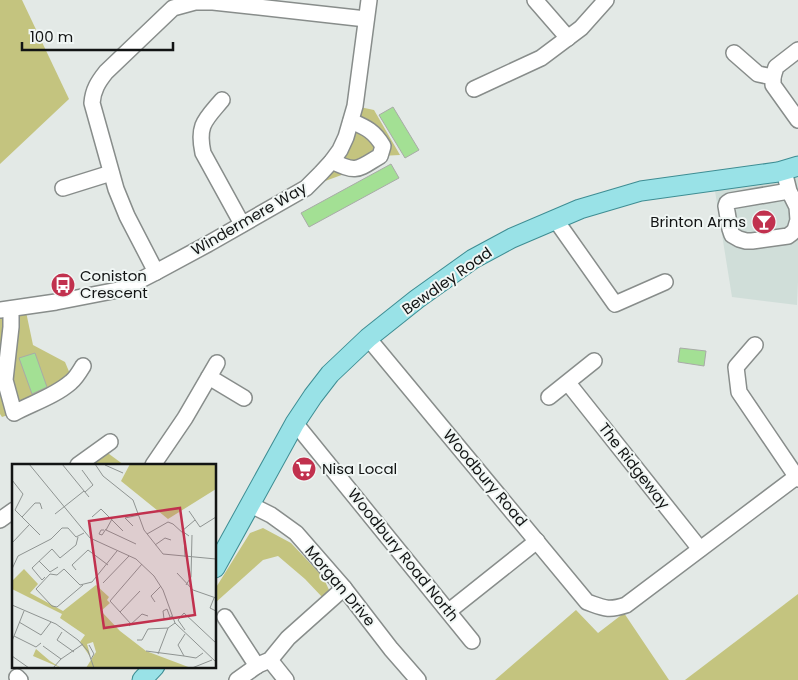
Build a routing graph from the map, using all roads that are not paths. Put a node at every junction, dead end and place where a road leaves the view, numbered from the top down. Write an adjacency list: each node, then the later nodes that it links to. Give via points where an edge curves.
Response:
1 (370, 0): 6 (street, Windermere Way)
2 (535, 0): 7 (street)
3 (606, 0): 7 (street)
4 (213, 1): 5 (street); 6 (street)
5 (171, 3): 17 (street, via 106,72 93,93 92,103)
6 (366, 19): 14 (street, Windermere Way)
7 (568, 38): 11 (street, via 541,58)
8 (798, 50): 10 (street, via 776,67)
9 (734, 53): 10 (street, via 758,74)
10 (773, 81): 13 (street)
11 (474, 89)
12 (222, 100): 21 (street, via 204,121 200,141)
13 (798, 120)
14 (351, 121): 15 (street, Windermere Way, via 340,150); 15 (street, via 375,134 383,146 380,156 358,169 344,167)
15 (332, 160): 21 (street, Windermere Way, via 306,188)
16 (791, 168): 19 (street); 20 (main road, Bewdley Road, via 641,191 580,208)
17 (111, 173): 18 (street); 22 (street, via 126,216)
18 (63, 188)
19 (789, 190): 19 (street, via 796,204 798,220 792,233 752,241 732,235 726,210 730,201)
20 (555, 219): 23 (street, via 615,304); 25 (main road, Bewdley Road, via 473,259)
21 (242, 224): 22 (street, Windermere Way)
22 (156, 272): 24 (street, Windermere Way, via 123,289)
23 (665, 282)
24 (6, 310): 28 (street, via 11,327 5,380 14,413 73,381)
25 (368, 338): 32 (main road, Bewdley Road, via 330,374); 40 (street, Woodbury Road)
26 (755, 345): 36 (street, via 736,367 738,392)
27 (594, 361): 29 (street)
28 (83, 366)
29 (568, 382): 30 (street); 41 (street, The Ridgeway)
30 (549, 397)
31 (244, 398): 35 (street, via 213,370)
32 (295, 423): 37 (main road, Bewdley Road); 44 (street, Woodbury Road North)
33 (110, 442): 34 (street)
34 (79, 464)
35 (154, 464)
36 (797, 478): 41 (street)
37 (251, 505): 42 (main road, Bewdley Road); 43 (street, Morgan Drive, via 296,533)
38 (12, 512): 39 (street)
39 (0, 520)
40 (537, 541): 41 (street, Woodbury Road, via 587,602 607,609 626,605); 44 (street)
41 (700, 549)
42 (217, 561)
43 (344, 588): 47 (street); 52 (street, Morgan Drive)
44 (449, 611): 46 (street, Woodbury Road North)
45 (225, 617): 47 (street)
46 (472, 641)
47 (263, 663): 50 (street); 51 (street)
48 (153, 668): 49 (main road)
49 (142, 680)
50 (237, 680)
51 (286, 680)
52 (418, 680)

